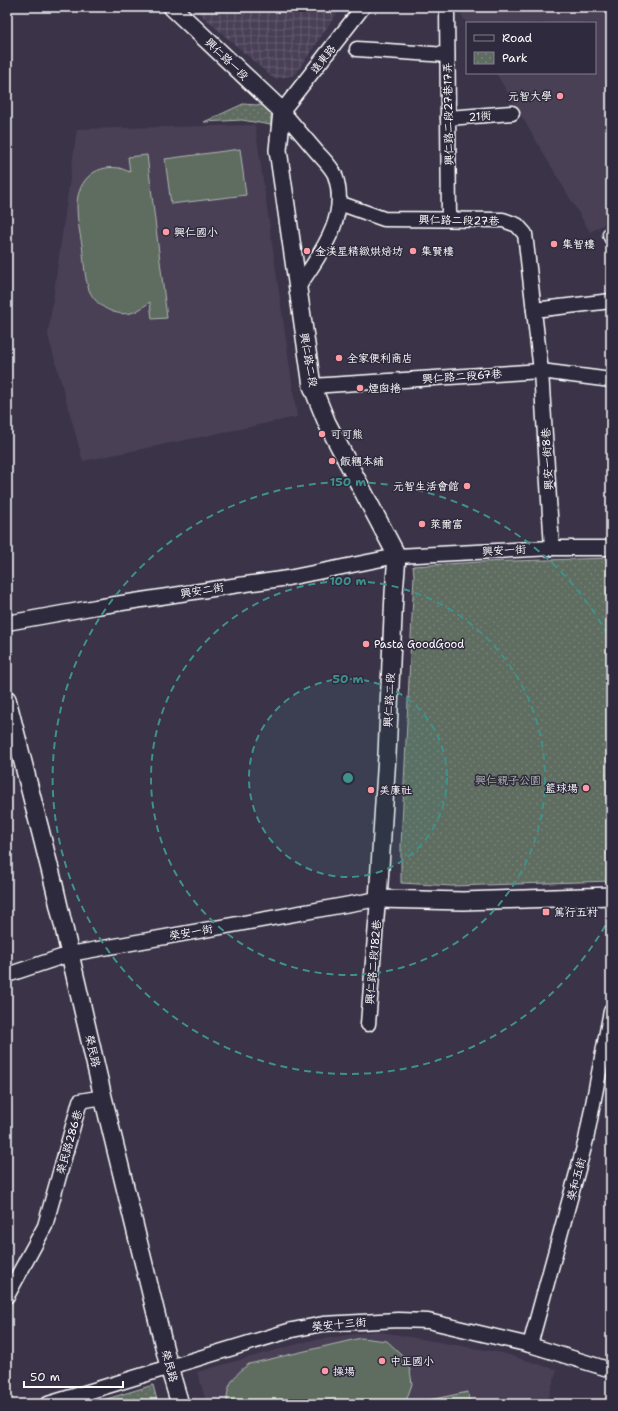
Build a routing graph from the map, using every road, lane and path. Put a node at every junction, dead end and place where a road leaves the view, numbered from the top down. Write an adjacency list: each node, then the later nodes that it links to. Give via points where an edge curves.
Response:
1 (172, 7): 6 (street, 興仁路一段)
2 (363, 7): 6 (street, 遠東路)
3 (447, 9): 5 (street, 興仁路二段27巷17弄)
4 (357, 49): 5 (street)
5 (447, 55): 8 (street, 興仁路二段27巷17弄)
6 (282, 112): 9 (street, via 334,174); 11 (street, 興仁路二段, via 278,150)
7 (512, 113): 8 (street, 21衖)
8 (448, 118): 10 (street, 興仁路二段27巷17弄)
9 (339, 203): 10 (street, 興仁路二段27巷, via 384,219); 11 (street, via 338,214 326,244)
10 (449, 219): 13 (street, 興仁路二段27巷, via 503,220 522,229 525,234)
11 (297, 289): 16 (street, 興仁路二段)
12 (611, 301): 13 (street)
13 (534, 310): 14 (street, 興安一街8巷)
14 (542, 371): 15 (street, 興仁路二段67巷); 16 (street, 興仁路二段67巷); 17 (street, 興安一街8巷)
15 (611, 380)
16 (312, 386): 19 (street, 興仁路二段, via 327,423)
17 (552, 548): 18 (street, 興安一街); 19 (street, 興安一街)
18 (611, 548)
19 (397, 556): 20 (street, 興安二街, via 288,578); 23 (street, 興仁路二段)
20 (7, 623)
21 (7, 698): 24 (street, 榮民路)
22 (611, 896): 23 (street, via 463,902)
23 (378, 899): 24 (street, 榮安一街); 27 (street, 興仁路二段182巷)
24 (70, 954): 25 (street, 榮安一街); 28 (street, 榮民路)
25 (7, 976)
26 (611, 1011): 30 (street, 榮和五街, via 586,1140)
27 (368, 1024)
28 (103, 1097): 29 (street, 榮民路286巷, via 80,1101 45,1226); 31 (street, 榮民路)
29 (7, 1296)
30 (530, 1345): 31 (street, 榮安十三街, via 428,1321 323,1324 292,1330); 32 (street, 榮安十三街)
31 (169, 1367): 33 (street, 榮安十三街); 34 (street, 榮民路)
32 (611, 1370)
33 (48, 1404)
34 (180, 1404)

